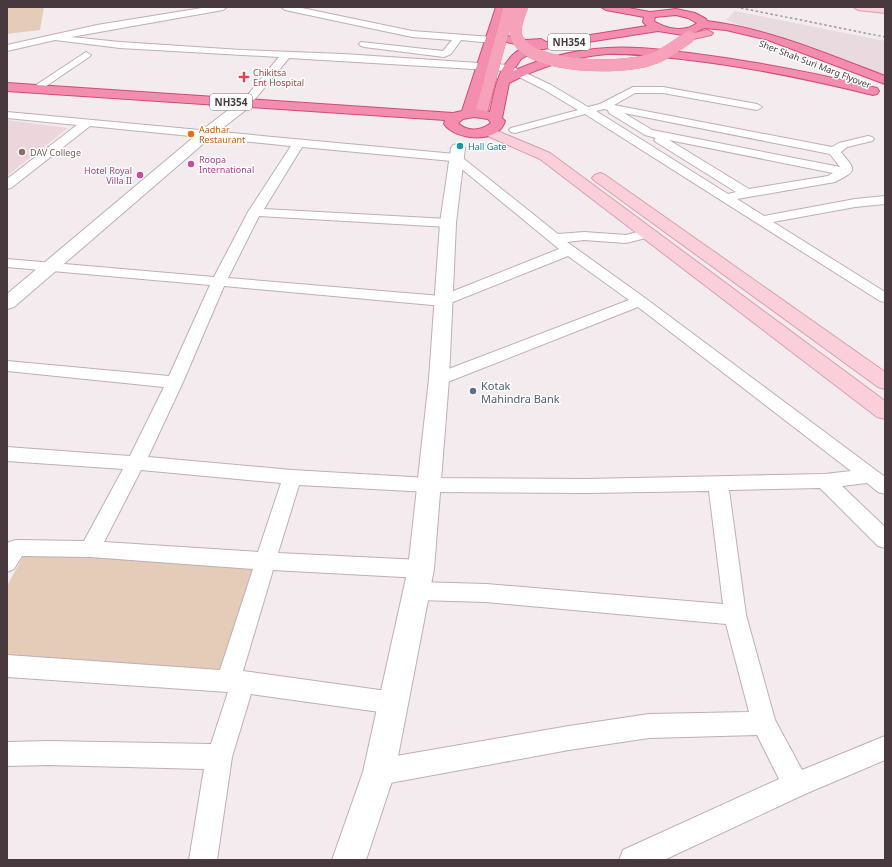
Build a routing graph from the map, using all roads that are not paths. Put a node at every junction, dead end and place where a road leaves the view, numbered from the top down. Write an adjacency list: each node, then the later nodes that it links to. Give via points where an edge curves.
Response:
1 (223, 7): 16 (street, via 167,15)
2 (285, 7): 14 (street)
3 (501, 7): 18 (highway)
4 (510, 7): 28 (main road, bridge)
5 (522, 7): 12 (main road, bridge, via 516,35 522,45 538,54 570,63 603,66 638,63 658,57 689,37)
6 (858, 7): 10 (main road)
7 (866, 7): 10 (main road)
8 (614, 8): 11 (highway)
9 (707, 9): 12 (highway, NH354)
10 (885, 10)
11 (648, 14): 12 (highway, via 676,12); 15 (highway, via 651,25); 18 (highway, via 634,26 532,43)
12 (700, 20): 13 (highway); 15 (highway, NH354, via 698,28 684,31); 19 (highway); 33 (highway, Sher Shah Suri Marg Flyover, via 728,35 796,56)
13 (726, 26): 19 (highway); 29 (highway, via 779,41)
14 (384, 28): 17 (street, via 412,34); 20 (street)
15 (657, 28): 27 (highway, NH354, via 534,47 516,58)
16 (51, 38): 21 (street); 23 (street, via 120,45)
17 (458, 38): 18 (street); 20 (street, via 444,54)
18 (492, 38): 26 (highway)
19 (761, 43): 30 (highway, Sher Shah Suri Marg Flyover)
20 (364, 44): 24 (street)
21 (7, 48)
22 (86, 55): 32 (street)
23 (286, 55): 24 (street); 36 (street)
24 (343, 57): 26 (street)
25 (802, 62): 33 (highway)
26 (483, 66): 27 (street); 40 (highway)
27 (514, 70): 28 (highway, NH354); 33 (highway, via 607,51 650,52 813,76); 39 (street)
28 (496, 80): 40 (main road); 43 (highway, NH354)
29 (885, 80)
30 (885, 85)
31 (7, 87): 32 (highway, NH354)
32 (36, 89): 36 (highway, NH354)
33 (879, 91): 35 (highway)
34 (7, 94): 36 (highway, NH354)
35 (885, 96)
36 (242, 106): 46 (street); 47 (highway, NH354)
37 (604, 106): 38 (street, via 633,90 663,90); 39 (street); 45 (street); 50 (street)
38 (756, 107)
39 (586, 110): 44 (street); 54 (street)
40 (474, 113): 43 (highway); 47 (highway, NH354)
41 (7, 115): 42 (street)
42 (87, 123): 46 (street); 52 (street)
43 (494, 124): 44 (main road); 47 (highway, NH354, via 475,133); 59 (main road, via 545,156)
44 (515, 130): 72 (main road, via 562,152)
45 (649, 133): 51 (street); 53 (street)
46 (206, 134): 49 (street); 63 (street)
47 (457, 137): 49 (street); 58 (street); 60 (street)
48 (868, 139): 50 (street, via 843,145)
49 (299, 143): 56 (street)
50 (834, 151): 51 (street, via 846,166)
51 (846, 172): 53 (street, via 831,179)
52 (7, 185)
53 (747, 193): 54 (street)
54 (727, 198): 57 (street)
55 (885, 200): 57 (street)
56 (255, 212): 58 (street); 64 (street)
57 (763, 220): 65 (street)
58 (448, 223): 66 (street)
59 (649, 234): 60 (street, via 626,240 584,236); 73 (main road)
60 (554, 239): 61 (street)
61 (568, 250): 66 (street); 67 (street)
62 (7, 263): 63 (street)
63 (50, 267): 64 (street); 68 (street)
64 (219, 281): 66 (street); 71 (street)
65 (885, 298)
66 (443, 301): 70 (street)
67 (640, 301): 70 (street); 78 (street)
68 (7, 303)
69 (7, 366): 71 (street)
70 (439, 379): 80 (street)
71 (175, 382): 75 (street)
72 (885, 382)
73 (885, 412)
74 (7, 454): 75 (street)
75 (136, 463): 76 (street); 82 (street)
76 (292, 477): 80 (street); 84 (street)
77 (826, 481): 78 (street); 79 (street); 81 (street)
78 (878, 482)
79 (718, 483): 80 (street, via 587,486); 86 (street)
80 (428, 485): 85 (street)
81 (885, 540)
82 (90, 549): 83 (street); 84 (street)
83 (10, 553)
84 (265, 562): 85 (street); 88 (street)
85 (420, 580): 86 (street, via 486,593); 89 (street)
86 (735, 615): 90 (street)
87 (7, 666): 88 (street)
88 (236, 681): 89 (street); 93 (street)
89 (394, 703): 94 (street)
90 (764, 723): 94 (street, via 649,726); 95 (street)
91 (885, 748): 95 (street)
92 (7, 754): 93 (street)
93 (219, 757): 96 (street)
94 (379, 772): 97 (street)
95 (796, 785): 98 (street)
96 (203, 860)
97 (349, 860)
98 (633, 860)

